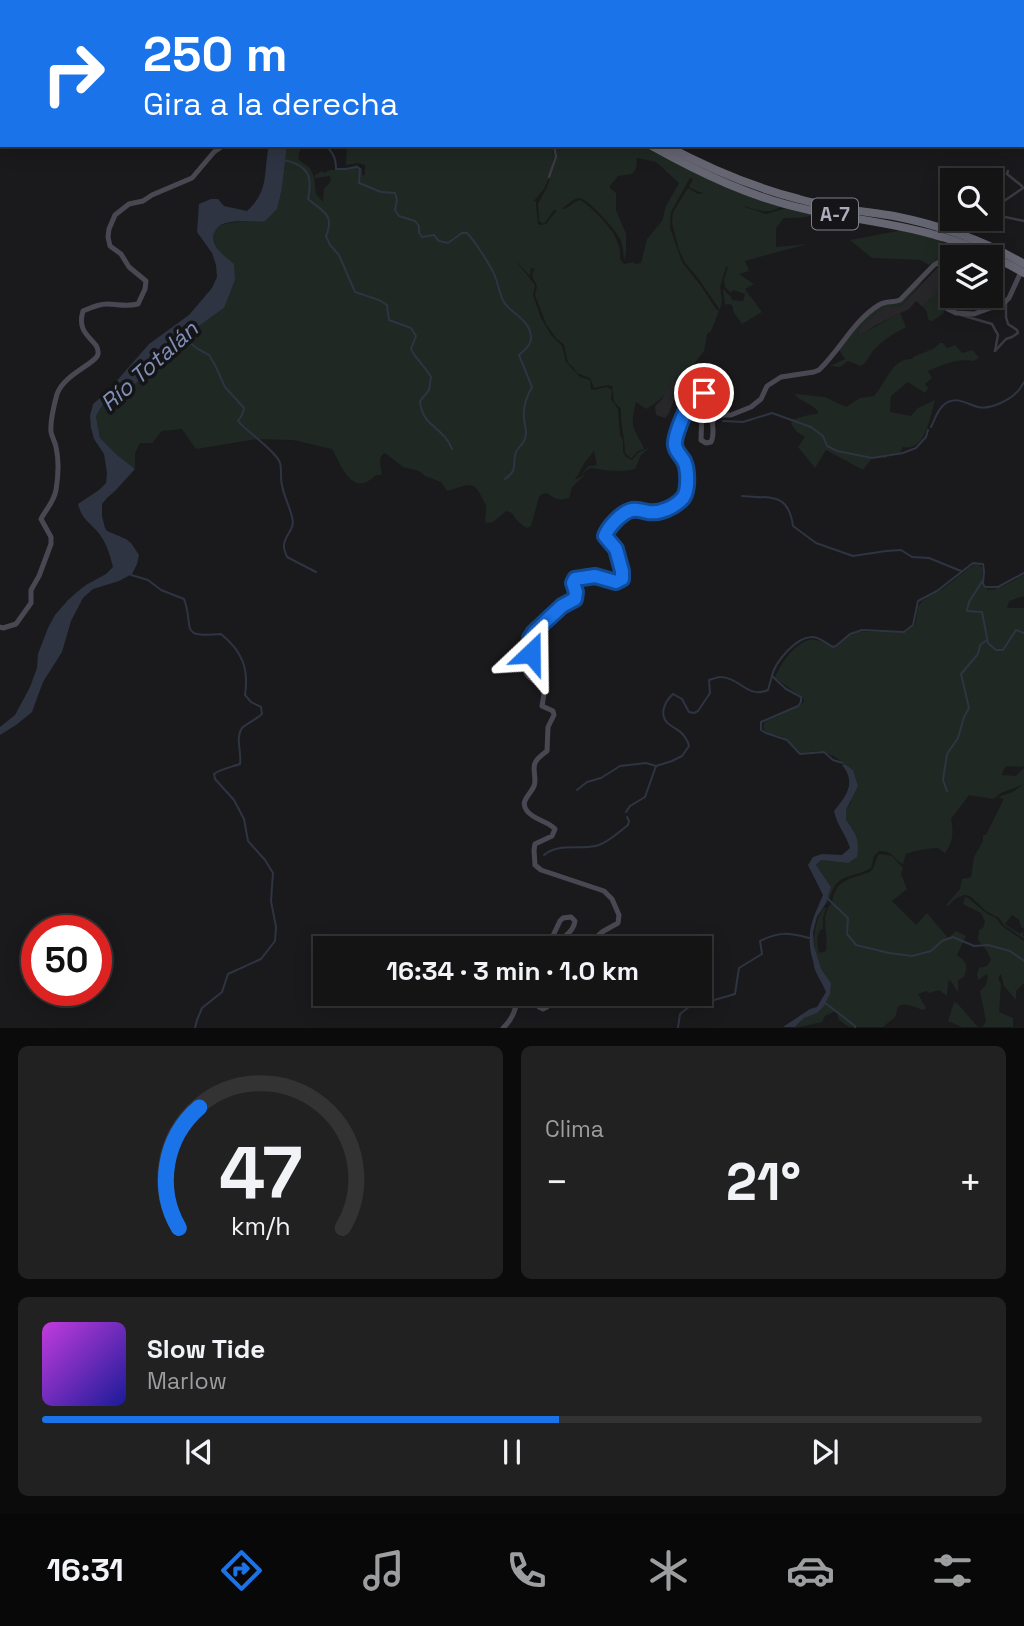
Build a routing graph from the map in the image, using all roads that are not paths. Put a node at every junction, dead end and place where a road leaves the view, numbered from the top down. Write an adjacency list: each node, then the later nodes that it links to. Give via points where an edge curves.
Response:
1 (222, 147): 18 (main road, via 192,178 129,204 115,215 110,246 146,281 145,289 138,304 105,304 83,311 82,329 98,355 63,383 56,397 51,435 56,443 56,489 41,519 51,544 31,590 31,603 16,624)
2 (554, 147): 6 (street)
3 (654, 147): 14 (highway, A-7, via 764,197 937,235 976,248)
4 (669, 147): 13 (highway, A-7, via 761,189 938,228)
5 (1008, 171): 7 (street, via 1023,188)
6 (549, 177)
7 (1003, 202)
8 (1003, 216): 10 (street)
9 (1024, 216): 10 (street)
10 (1015, 220): 11 (street)
11 (1024, 221)
12 (940, 262): 21 (main road, via 900,300 883,302 867,314 819,370 781,377 767,386 751,407 731,415 714,415 711,442 701,440 703,406 722,402 724,395 714,389 691,401 675,440 686,468 685,495 661,512 633,510 621,517 605,536 616,549 622,579 575,579 575,599 531,636 531,653 523,661 526,673 542,687 542,706 554,715 548,727 547,751 536,762 536,782 524,804 528,812 555,830 535,844 535,865 604,891 612,899 619,920)
13 (1024, 264)
14 (1022, 274): 15 (main road)
15 (1006, 300): 17 (main road, via 980,312); 17 (street, via 1008,324 1017,332 995,351 998,335 992,324)
16 (946, 308): 17 (main road)
17 (961, 314)
18 (0, 627)
19 (553, 936): 20 (main road, via 560,921 571,917 575,926)
20 (565, 936)
21 (598, 936)
22 (515, 1006): 23 (main road)
23 (503, 1027)

